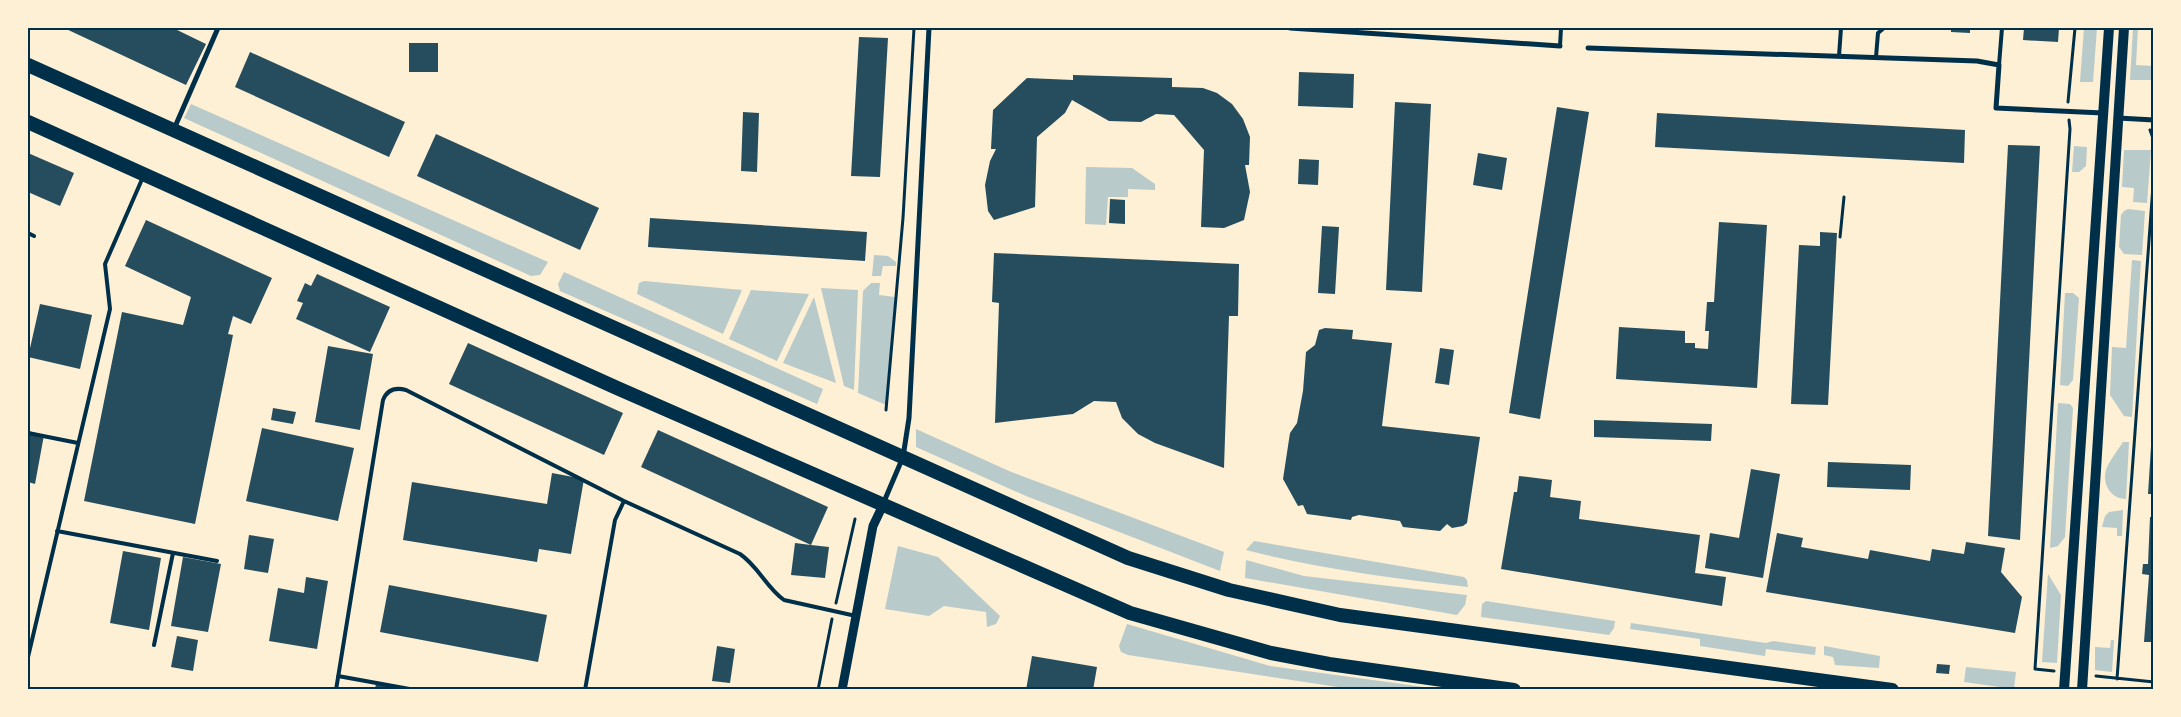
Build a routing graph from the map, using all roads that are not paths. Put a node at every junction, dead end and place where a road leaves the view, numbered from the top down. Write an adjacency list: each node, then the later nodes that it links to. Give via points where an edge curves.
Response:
1 (218, 28): 20 (street)
2 (930, 28): 26 (street, via 909,418)
3 (1290, 28): 10 (street)
4 (1561, 28): 10 (lane)
5 (1841, 28): 12 (lane)
6 (1884, 28): 13 (lane, via 1878,34)
7 (2002, 28): 14 (lane)
8 (2109, 28): 16 (main road)
9 (2124, 28): 17 (main road)
10 (1560, 46)
11 (1588, 48): 12 (street)
12 (1840, 56): 13 (street)
13 (1876, 57): 14 (street, via 1977,61)
14 (1999, 65): 16 (street, via 1996,108)
15 (28, 66): 20 (highway)
16 (2103, 113): 17 (street); 42 (main road)
17 (2118, 118): 18 (street); 43 (main road)
18 (2154, 120)
19 (28, 122): 21 (highway)
20 (172, 132): 26 (highway)
21 (144, 175): 25 (lane, via 105,264 110,309); 28 (highway)
22 (28, 233): 23 (lane)
23 (34, 236)
24 (28, 433): 25 (lane)
25 (78, 443): 29 (lane)
26 (903, 457): 28 (street); 41 (highway, via 1128,558 1272,601 1340,615)
27 (624, 501): 32 (lane, via 740,554 751,561 784,600); 35 (lane, via 406,390 389,391 383,400); 38 (lane, via 615,520)
28 (883, 505): 32 (street, via 873,526); 40 (highway, via 1130,613 1196,634 1329,664)
29 (57, 531): 30 (lane); 34 (lane)
30 (173, 553): 31 (lane); 33 (lane)
31 (217, 561)
32 (856, 616): 39 (street)
33 (154, 645)
34 (28, 657)
35 (338, 676): 36 (lane); 37 (lane)
36 (336, 690)
37 (416, 690)
38 (585, 690)
39 (842, 690)
40 (1514, 690)
41 (1892, 690)
42 (2064, 690)
43 (2082, 690)

